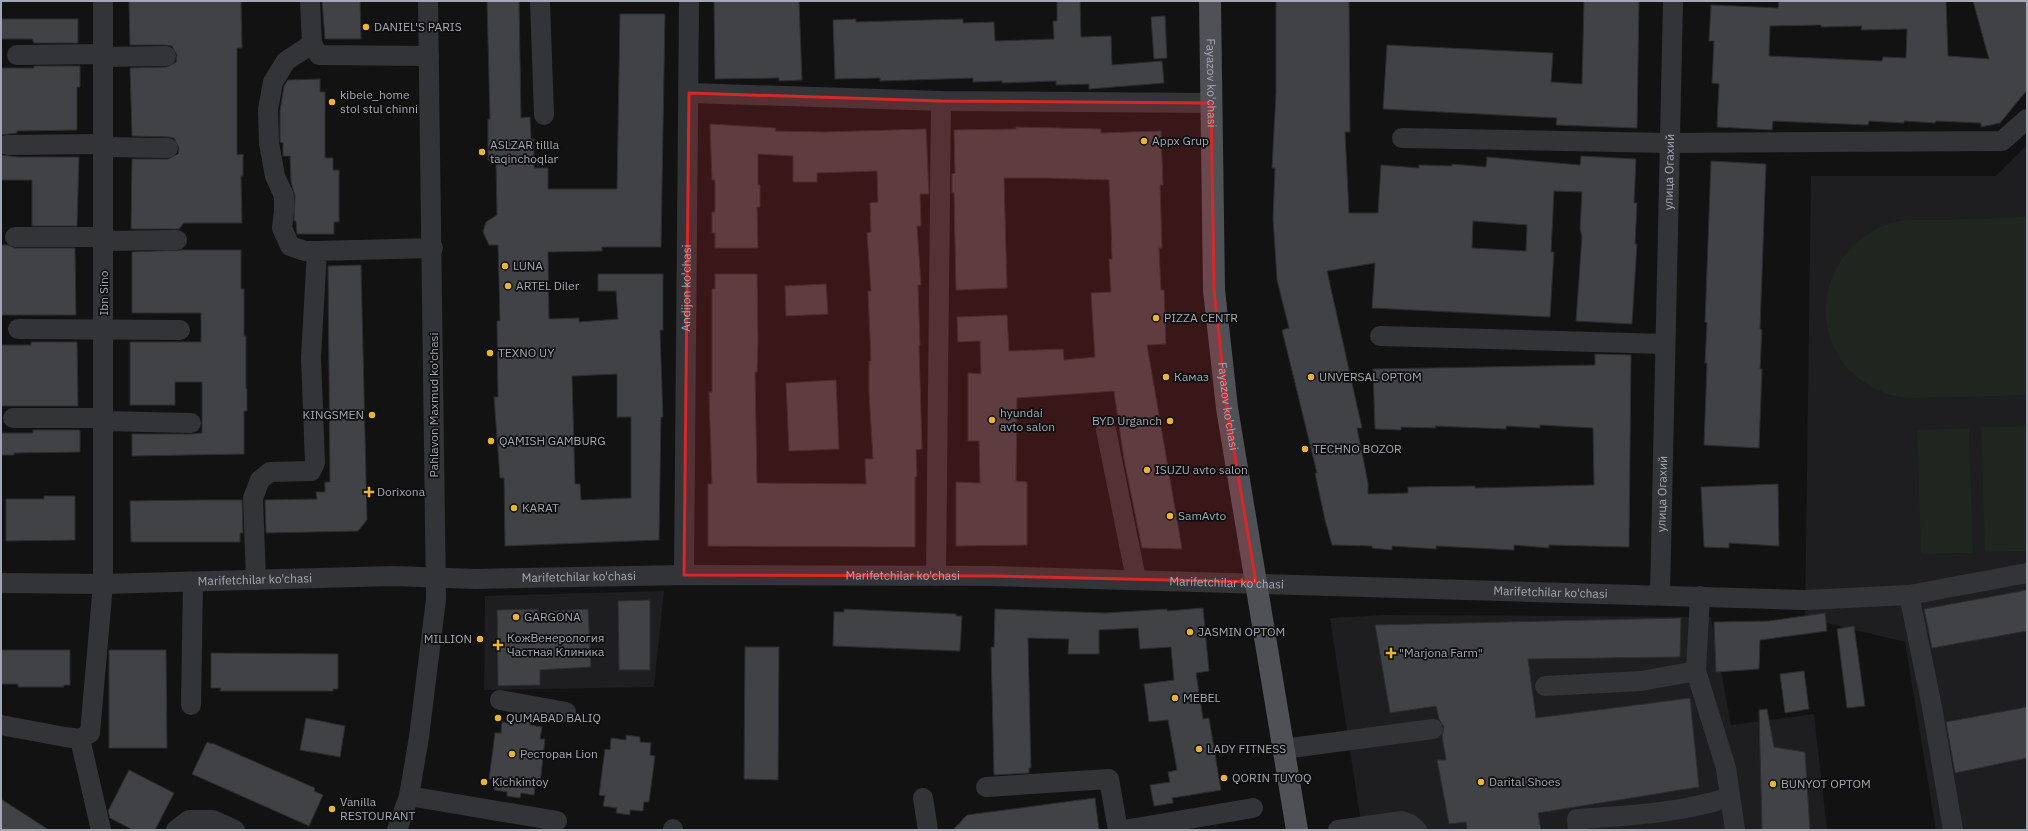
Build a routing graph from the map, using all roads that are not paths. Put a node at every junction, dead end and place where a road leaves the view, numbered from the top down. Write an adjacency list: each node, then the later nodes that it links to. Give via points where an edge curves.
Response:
1 (103, 1): 10 (street, Ibn Sino)
2 (310, 1): 8 (street)
3 (428, 1): 12 (street, Pahlavon Maxmud ko'chasi)
4 (540, 1): 16 (street)
5 (689, 1): 13 (street, Andijon ko'chasi)
6 (1210, 1): 15 (main road, Fayazov ko'chasi)
7 (1673, 1): 19 (street, улица Огахий)
8 (312, 44): 12 (street, via 319,55); 27 (street, via 286,60 273,82 268,110 269,143 275,176 284,196 282,228 290,246 305,252)
9 (17, 55): 10 (street)
10 (103, 55): 11 (street); 21 (street, Ibn Sino)
11 (166, 56)
12 (429, 56): 26 (street, Pahlavon Maxmud ko'chasi)
13 (689, 93): 14 (street); 38 (street, Andijon ko'chasi)
14 (941, 101): 15 (street); 39 (street)
15 (1211, 103): 44 (main road, Fayazov ko'chasi, via 1214,290 1228,408)
16 (544, 115)
17 (2027, 119): 19 (street, via 2002,141)
18 (1402, 138): 19 (street)
19 (1669, 142): 32 (street, улица Огахий)
20 (7, 145): 21 (street)
21 (103, 146): 22 (street); 24 (street, Ibn Sino)
22 (168, 148)
23 (15, 237): 24 (street)
24 (104, 239): 25 (street); 29 (street, Ibn Sino)
25 (177, 240)
26 (433, 248): 27 (street); 40 (street, Pahlavon Maxmud ko'chasi)
27 (317, 251): 42 (street, via 311,357 315,464 311,471 270,472 260,480 253,498)
28 (18, 329): 29 (street)
29 (104, 330): 30 (street); 34 (street, Ibn Sino)
30 (180, 330)
31 (1380, 336): 32 (street)
32 (1665, 344): 47 (street, улица Огахий)
33 (13, 418): 34 (street)
34 (103, 420): 35 (street); 46 (street, Ibn Sino)
35 (191, 423)
36 (1106, 430): 41 (street)
37 (2027, 573): 48 (street, Marifetchilar ko'chasi)
38 (684, 574): 39 (street, Marifetchilar ko'chasi); 40 (street, Marifetchilar ko'chasi, via 475,579)
39 (936, 576): 41 (street, Marifetchilar ko'chasi)
40 (435, 577): 42 (street, Marifetchilar ko'chasi); 60 (street, Pahlavon Maxmud ko'chasi, via 436,599 429,666)
41 (1136, 579): 44 (street, Marifetchilar ko'chasi)
42 (256, 580): 43 (street, Marifetchilar ko'chasi)
43 (193, 582): 46 (street, Marifetchilar ko'chasi); 53 (street)
44 (1256, 582): 47 (street, Marifetchilar ko'chasi); 58 (main road, Fayazov ko'chasi)
45 (1, 583): 46 (street, Marifetchilar ko'chasi)
46 (103, 584): 57 (street, Ibn Sino, via 90,733)
47 (1660, 595): 49 (street, Marifetchilar ko'chasi)
48 (1909, 595): 49 (street, Marifetchilar ko'chasi, via 1805,600); 77 (street, via 1931,700)
49 (1700, 596): 50 (street)
50 (1696, 671): 51 (street, via 1641,681); 61 (street, via 1726,768)
51 (1545, 686)
52 (500, 700): 54 (street)
53 (192, 705)
54 (566, 712)
55 (1, 725): 57 (street)
56 (1433, 729): 58 (street)
57 (80, 738): 66 (street)
58 (1284, 749): 72 (main road, Fayazov ko'chasi)
59 (986, 788): 70 (street, via 1109,779)
60 (409, 796): 64 (street); 68 (street, Pahlavon Maxmud ko'chasi)
61 (1730, 797): 75 (street, via 1713,803 1638,815 1577,819); 76 (street)
62 (923, 798): 69 (street)
63 (1253, 808): 71 (street)
64 (558, 821)
65 (184, 827): 67 (street, via 214,820)
66 (101, 830)
67 (235, 830)
68 (397, 830)
69 (928, 830)
70 (1118, 830)
71 (1124, 830)
72 (1297, 830)
73 (1338, 830): 74 (street, via 1402,821)
74 (1417, 830)
75 (1578, 830)
76 (1735, 830)
77 (1953, 830)

